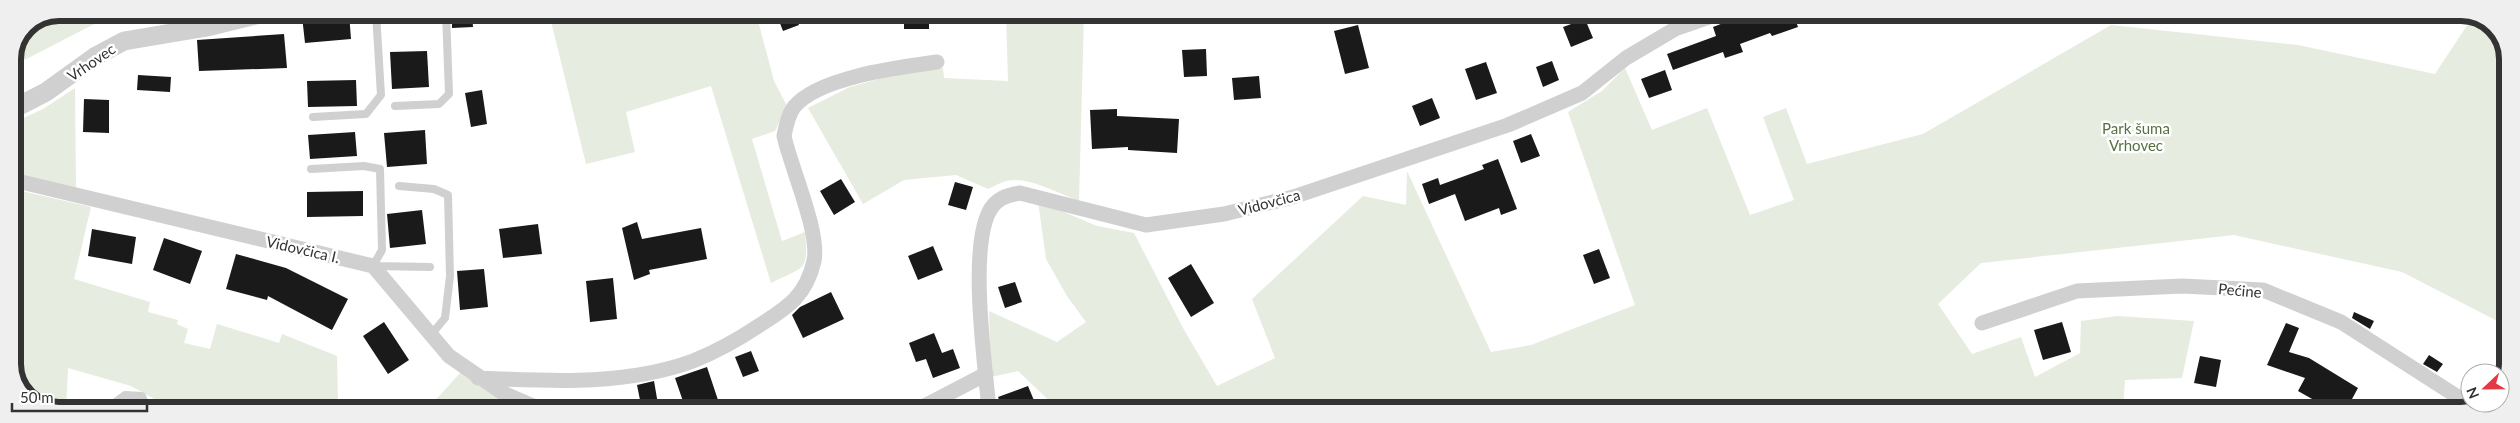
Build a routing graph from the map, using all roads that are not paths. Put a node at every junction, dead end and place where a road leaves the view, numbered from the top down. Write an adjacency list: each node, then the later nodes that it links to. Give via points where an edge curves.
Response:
1 (230, 21): 6 (street, Vrhovec, via 124,41)
2 (377, 21): 8 (lane, via 381,95 366,114)
3 (446, 21): 7 (lane, via 449,94 439,104)
4 (1694, 22): 16 (street, Vidovčica, via 1675,28 1626,58 1582,93 1516,122 1293,197 1224,214 1146,225 1020,193 1008,195 998,200 989,212 982,239 979,280)
5 (937, 62): 17 (street, via 870,72 815,92 793,108 784,136 810,226 814,259 805,287 786,308 738,339 695,360 657,371 549,382)
6 (21, 104)
7 (395, 106)
8 (313, 117)
9 (311, 169): 12 (lane, via 364,166 380,169 382,250)
10 (21, 182): 12 (street, Vidovčica I.)
11 (400, 186): 15 (lane, via 434,189 448,195 449,284 445,318)
12 (373, 266): 13 (lane); 15 (street)
13 (430, 267)
14 (1982, 324): 18 (street, Pećine, via 2077,291 2182,286 2264,290 2341,322)
15 (430, 336): 17 (street, via 449,356)
16 (986, 374): 22 (street); 23 (street, Vidovčica)
17 (478, 378): 21 (street)
18 (2460, 398)
19 (116, 401): 20 (lane, via 125,395 142,396)
20 (144, 401)
21 (522, 401)
22 (934, 401)
23 (988, 401)

